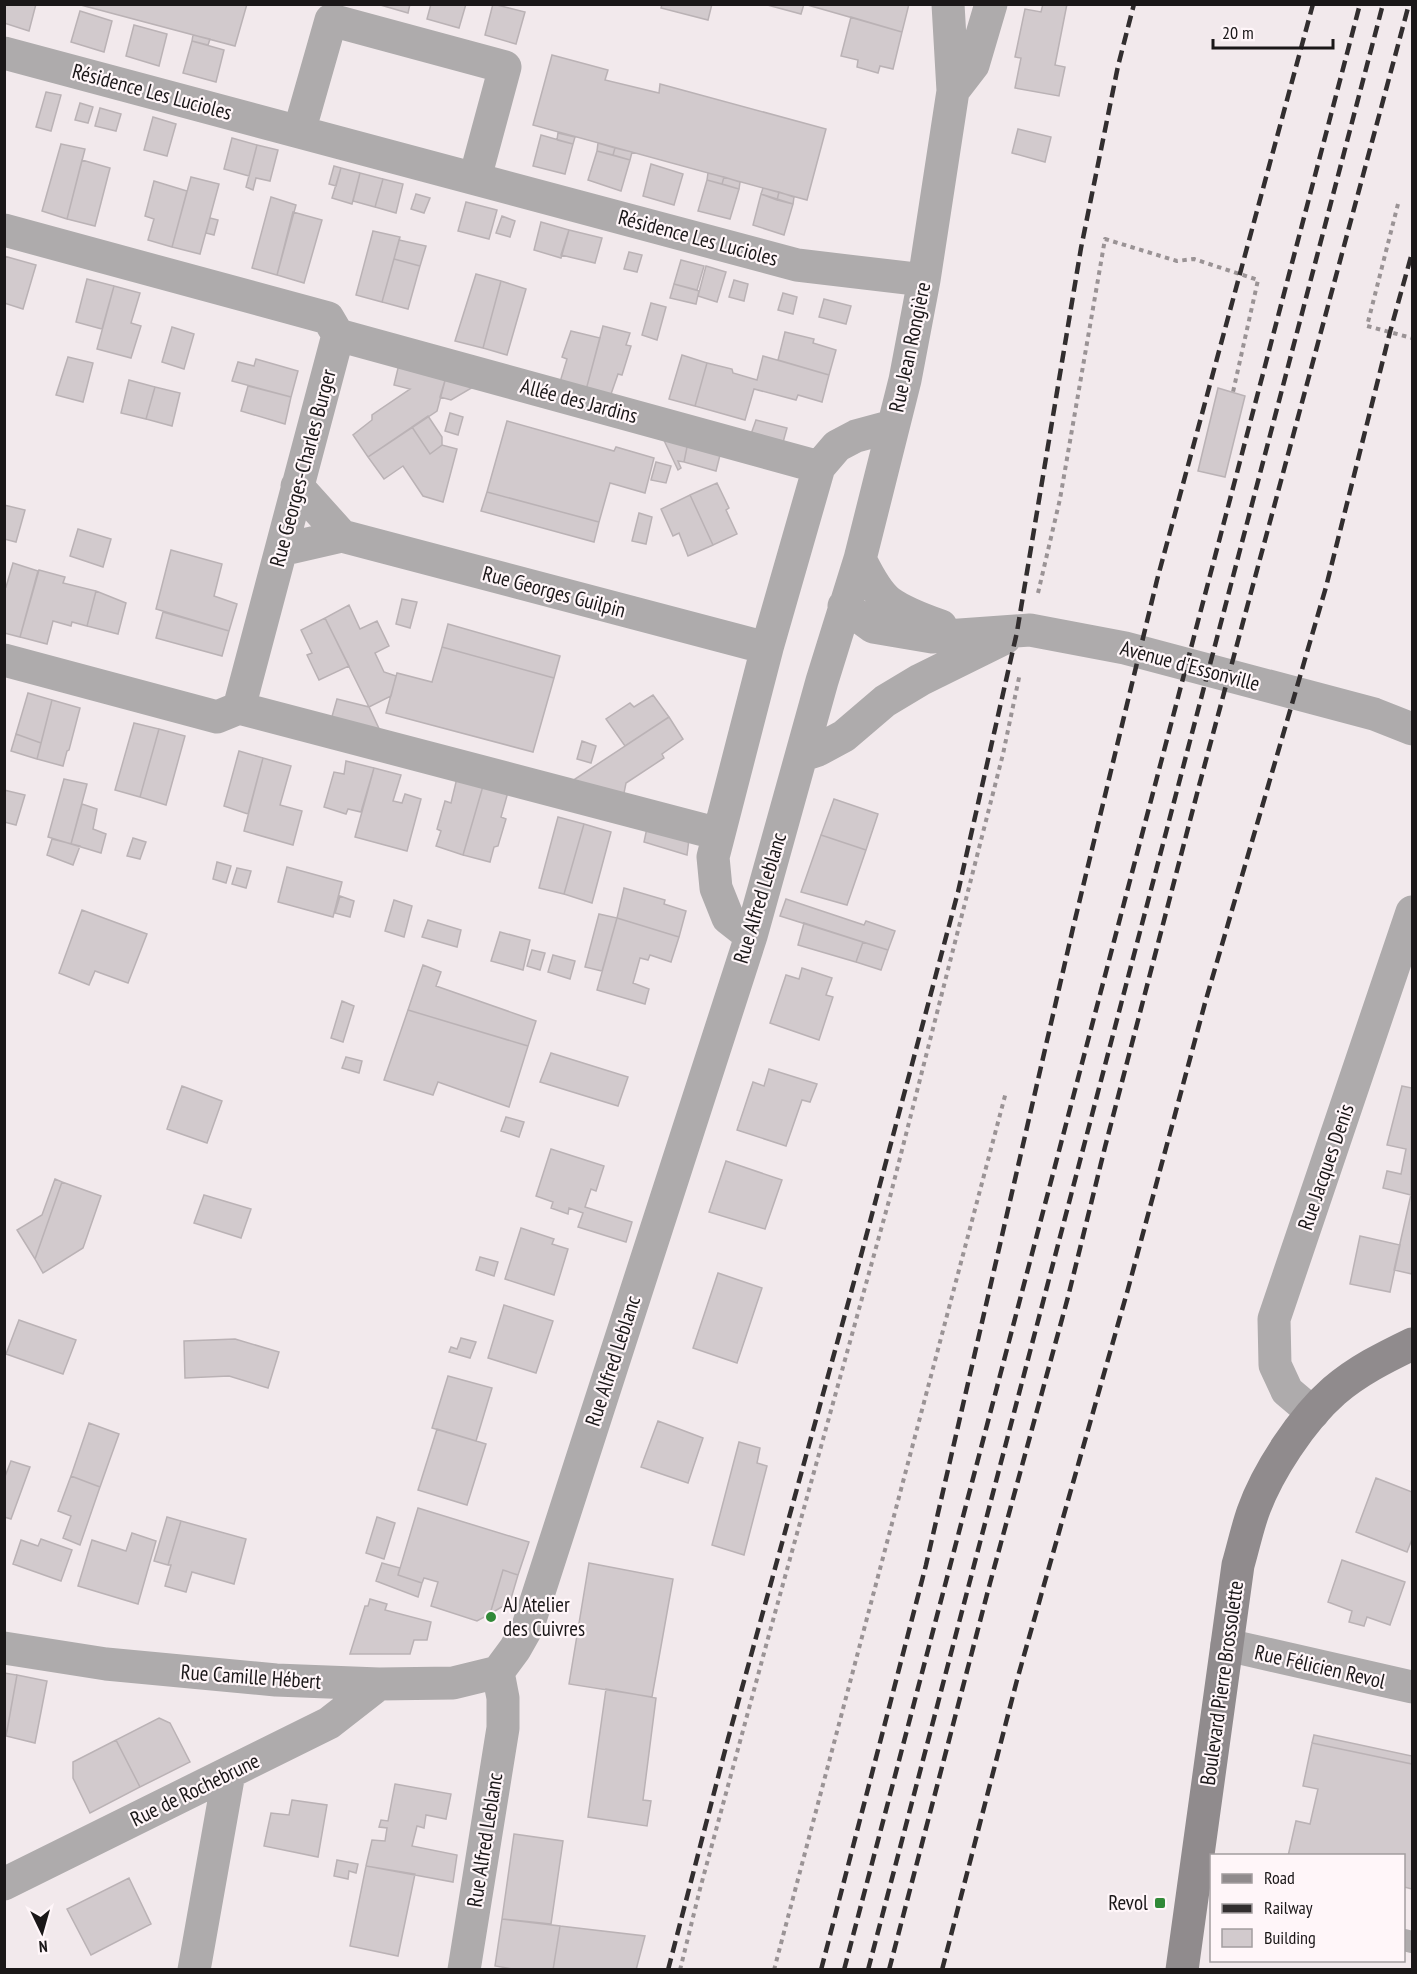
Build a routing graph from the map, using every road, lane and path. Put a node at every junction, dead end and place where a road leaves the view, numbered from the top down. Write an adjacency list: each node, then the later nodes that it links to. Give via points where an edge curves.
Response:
1 (948, 4): 4 (street, Rue Jean Rongière)
2 (991, 4): 4 (street, via 973,65)
3 (4, 52): 5 (street, Résidence Les Lucioles)
4 (953, 91): 9 (street, Rue Jean Rongière)
5 (299, 132): 6 (street, Résidence Les Lucioles); 6 (street, via 331,20 505,67)
6 (475, 177): 9 (street, Résidence Les Lucioles, via 797,265)
7 (1398, 204): 11 (path, via 1367,326)
8 (4, 230): 10 (street, via 327,318)
9 (924, 280): 13 (street, Rue Jean Rongière)
10 (338, 335): 14 (street, Allée des Jardins); 15 (street, Rue Georges-Charles Burger)
11 (1413, 338)
12 (1233, 392): 20 (path, via 1258,280 1194,259 1177,261 1105,239 1060,499)
13 (893, 426): 14 (street, via 856,436 837,446); 18 (street, Rue Jean Rongière)
14 (819, 467): 22 (street)
15 (297, 486): 16 (street); 17 (street, Rue Georges-Charles Burger)
16 (342, 536): 17 (street, Rue Georges Guilpin); 22 (street, Rue Georges Guilpin)
17 (281, 550): 25 (street, Rue Georges-Charles Burger)
18 (860, 559): 19 (street, Rue Jean Rongière); 21 (street, Avenue d'Essonville, via 888,601 919,618)
19 (844, 606): 21 (street, Avenue d'Essonville, via 873,627 932,637); 24 (street, Rue Jean Rongière)
20 (1032, 632): 21 (street, Avenue d'Essonville); 26 (street, Avenue d'Essonville, via 1125,648 1374,714); 27 (street, via 920,680 885,700 844,736); 43 (path, via 890,1197)
21 (963, 634)
22 (767, 648): 28 (street)
23 (4, 660): 25 (street, via 217,717)
24 (822, 681): 27 (street, Rue Alfred Leblanc)
25 (239, 708): 28 (street)
26 (1413, 729)
27 (803, 755): 30 (street, Rue Alfred Leblanc)
28 (719, 834): 30 (street, via 713,857 716,888 728,918)
29 (1413, 912): 33 (street, Rue Jacques Denis, via 1274,1319 1275,1365 1287,1391)
30 (750, 936): 36 (street, Rue Alfred Leblanc, via 528,1626)
31 (1006, 1092): 44 (path)
32 (1413, 1344): 33 (main road, Boulevard Pierre Brossolette, via 1377,1360 1335,1390)
33 (1313, 1413): 34 (main road, Boulevard Pierre Brossolette, via 1273,1469 1253,1512 1238,1565)
34 (1227, 1645): 38 (street, Rue Félicien Revol); 45 (main road, Boulevard Pierre Brossolette)
35 (4, 1648): 37 (street, Rue Camille Hébert, via 172,1671)
36 (498, 1672): 37 (street, Rue Camille Hébert, via 453,1683); 42 (street, Rue Alfred Leblanc, via 503,1728)
37 (379, 1684): 39 (street, Rue de Rochebrune, via 328,1723)
38 (1413, 1687)
39 (229, 1773): 40 (street, Rue de Rochebrune); 41 (street)
40 (4, 1884)
41 (194, 1970)
42 (464, 1970)
43 (680, 1970)
44 (774, 1970)
45 (1182, 1970)

